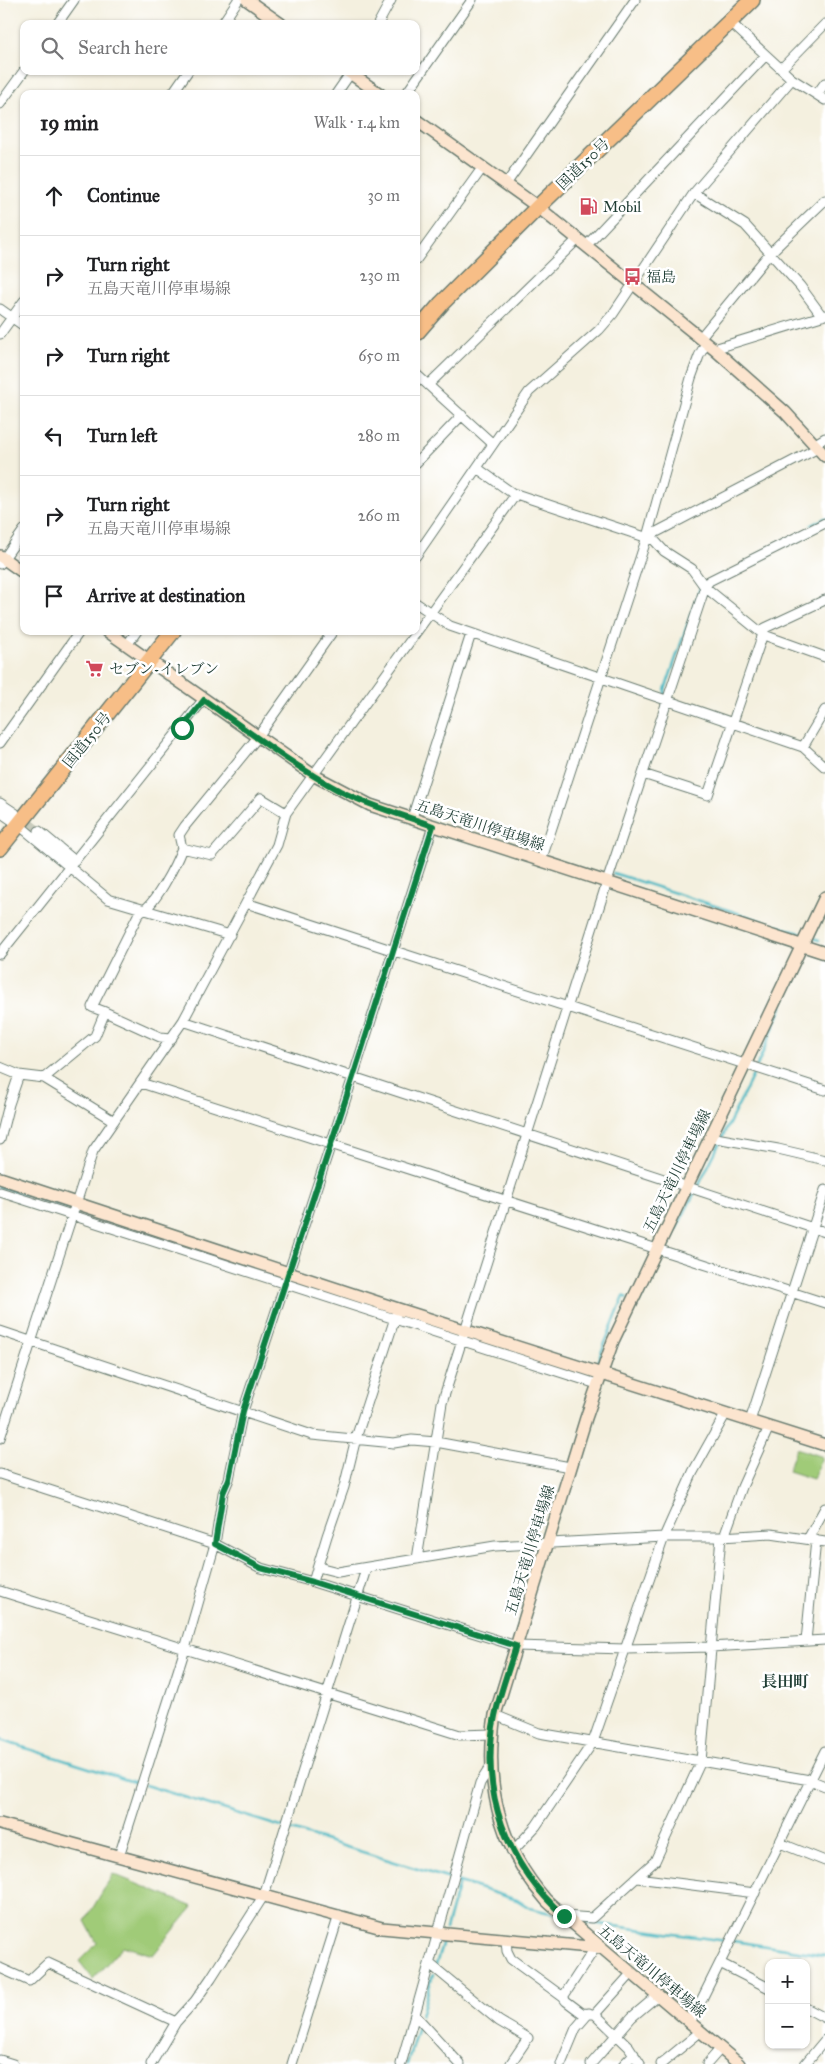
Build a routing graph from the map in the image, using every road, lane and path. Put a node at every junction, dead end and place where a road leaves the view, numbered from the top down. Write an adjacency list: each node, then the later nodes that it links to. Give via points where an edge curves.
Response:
1 (74, 0): 8 (street)
2 (238, 0): 9 (street)
3 (247, 0): 10 (street)
4 (391, 0): 11 (street)
5 (472, 0): 16 (street)
6 (635, 0): 33 (street)
7 (752, 0): 12 (highway, 国道150号)
8 (60, 20)
9 (225, 20)
10 (275, 20)
11 (380, 20)
12 (730, 22): 14 (street); 36 (highway, 国道150号)
13 (825, 24): 15 (street)
14 (766, 55): 15 (street); 37 (street)
15 (781, 69): 22 (street)
16 (420, 74)
17 (21, 75): 30 (street)
18 (185, 75): 24 (street)
19 (348, 75): 25 (street)
20 (354, 75): 26 (street)
21 (419, 75): 27 (street)
22 (792, 79): 28 (street); 34 (street)
23 (825, 83): 28 (street)
24 (175, 90)
25 (339, 90)
26 (375, 90)
27 (409, 90)
28 (817, 94): 29 (street)
29 (825, 100)
30 (0, 104)
31 (420, 123): 32 (street)
32 (483, 167): 33 (street); 39 (street)
33 (506, 184): 36 (street)
34 (694, 193): 38 (street, via 745,225); 40 (street)
35 (825, 200): 38 (street)
36 (538, 207): 37 (street); 46 (highway, 国道150号)
37 (582, 242): 40 (street); 50 (street)
38 (770, 253): 43 (street); 48 (street)
39 (420, 254)
40 (633, 284): 48 (street); 52 (street, via 599,330 529,392)
41 (20, 306): 44 (street)
42 (0, 309): 44 (street)
43 (824, 316): 48 (street)
44 (12, 317): 45 (street); 47 (street)
45 (20, 323)
46 (420, 328)
47 (0, 334)
48 (707, 343): 53 (street, via 758,386); 59 (street, via 691,378)
49 (420, 378): 50 (street)
50 (428, 385): 51 (street)
51 (462, 415): 52 (street); 54 (street)
52 (493, 444): 55 (street)
53 (821, 447): 59 (street)
54 (420, 458)
55 (477, 468): 56 (street); 60 (street)
56 (515, 495): 59 (street); 66 (street)
57 (825, 523): 63 (street, via 709,581)
58 (20, 535): 61 (street)
59 (647, 537): 63 (street, via 692,569); 79 (street)
60 (420, 550)
61 (1, 559): 62 (street)
62 (20, 571)
63 (705, 586): 75 (street); 81 (street)
64 (825, 600): 75 (street, via 765,628)
65 (420, 606): 66 (street)
66 (430, 612): 67 (street); 68 (street, via 450,626)
67 (420, 626)
68 (471, 634): 79 (street); 93 (street)
69 (77, 635): 85 (street)
70 (113, 635): 76 (street, 五島天竜川停車場線)
71 (134, 635): 76 (street)
72 (170, 635): 78 (highway, 国道150号)
73 (330, 635): 84 (street)
74 (414, 635): 89 (street)
75 (764, 635): 77 (street); 83 (street)
76 (127, 645): 78 (street, 五島天竜川停車場線)
77 (825, 657)
78 (150, 661): 80 (street, 五島天竜川停車場線); 94 (highway, 国道150号)
79 (602, 679): 81 (street); 99 (street)
80 (204, 700): 84 (street, 五島天竜川停車場線); 100 (street)
81 (667, 701): 83 (street); 88 (street)
82 (825, 710): 86 (street)
83 (734, 724): 86 (street); 88 (street, via 708,795)
84 (257, 738): 89 (street, 五島天竜川停車場線); 98 (street, via 185,826 179,835)
85 (0, 743)
86 (803, 747): 87 (street)
87 (825, 766)
88 (644, 774): 101 (street)
89 (314, 776): 92 (street); 93 (street, 五島天竜川停車場線, via 370,805)
90 (0, 803): 94 (street)
91 (0, 812): 94 (street)
92 (286, 813): 98 (street, via 261,798 212,855); 103 (street, via 277,845)
93 (412, 818): 95 (street, 五島天竜川停車場線)
94 (17, 819): 97 (highway, 国道150号); 100 (street)
95 (433, 826): 99 (street, 五島天竜川停車場線); 107 (street)
96 (39, 831): 100 (street)
97 (0, 848)
98 (182, 848): 104 (street, via 164,885)
99 (541, 861): 101 (street, 五島天竜川停車場線)
100 (72, 864): 104 (street, via 108,899); 109 (street)
101 (607, 882): 106 (street, 五島天竜川停車場線); 110 (street)
102 (825, 897): 106 (street)
103 (246, 903): 105 (street); 107 (street)
104 (144, 911): 105 (street); 111 (street, via 139,913 92,1007)
105 (230, 935): 112 (street)
106 (801, 946): 108 (street); 114 (street, 五島天竜川停車場線)
107 (393, 950): 110 (street); 117 (street)
108 (825, 953)
109 (0, 954)
110 (569, 1008): 114 (street); 122 (street)
111 (105, 1012): 113 (street, via 160,1037); 118 (street, via 95,1036)
112 (183, 1021): 113 (street); 117 (street)
113 (172, 1038): 119 (street)
114 (744, 1065): 120 (street); 123 (street, 五島天竜川停車場線)
115 (0, 1067): 116 (street)
116 (19, 1075): 118 (street); 124 (street)
117 (353, 1077): 122 (street); 125 (street)
118 (44, 1078): 121 (street)
119 (141, 1083): 121 (street); 125 (street)
120 (825, 1090)
121 (114, 1122): 132 (street, via 93,1151)
122 (528, 1133): 128 (street); 131 (street)
123 (710, 1138): 126 (street); 128 (street, 五島天竜川停車場線)
124 (0, 1140)
125 (330, 1144): 131 (street); 136 (street)
126 (825, 1160)
127 (0, 1178): 132 (street)
128 (686, 1186): 133 (street); 135 (street, 五島天竜川停車場線)
129 (825, 1190): 133 (street)
130 (0, 1192): 132 (street)
131 (507, 1200): 135 (street); 141 (street)
132 (74, 1210): 136 (street); 142 (street)
133 (813, 1228): 134 (street); 137 (street)
134 (825, 1232)
135 (656, 1249): 137 (street); 143 (street, 五島天竜川停車場線)
136 (288, 1278): 139 (street); 144 (street)
137 (792, 1292): 138 (street); 146 (street)
138 (825, 1303)
139 (396, 1314): 141 (street); 149 (street)
140 (0, 1331): 142 (street)
141 (463, 1335): 143 (street); 150 (street, via 442,1403)
142 (31, 1341): 144 (street); 148 (street)
143 (599, 1379): 145 (street); 152 (street, 五島天竜川停車場線)
144 (243, 1411): 149 (street, via 312,1435); 158 (street, via 229,1479 223,1493)
145 (726, 1413): 146 (street); 155 (street, via 693,1472)
146 (750, 1421): 147 (street)
147 (769, 1427): 151 (street); 156 (street)
148 (0, 1438)
149 (356, 1438): 150 (street, via 394,1443 412,1440); 161 (street)
150 (436, 1442): 152 (street); 160 (street)
151 (825, 1445)
152 (570, 1467): 159 (street, 五島天竜川停車場線)
153 (0, 1474): 158 (street)
154 (825, 1508): 157 (street)
155 (664, 1537): 156 (street); 159 (street); 171 (street)
156 (723, 1537): 157 (street, via 771,1534); 169 (street)
157 (816, 1540): 167 (street)
158 (215, 1544): 163 (street, via 261,1568); 170 (street)
159 (547, 1545): 160 (street, via 494,1546); 168 (street, 五島天竜川停車場線)
160 (417, 1559): 162 (street)
161 (318, 1567): 162 (street, via 338,1572); 163 (street)
162 (366, 1568): 165 (street)
163 (313, 1582): 165 (street)
164 (0, 1590): 170 (street)
165 (358, 1597): 168 (street); 172 (street)
166 (825, 1640): 167 (street)
167 (806, 1641): 169 (street)
168 (516, 1646): 171 (street); 173 (street, 五島天竜川停車場線)
169 (711, 1647): 171 (street); 177 (street)
170 (185, 1649): 172 (street); 184 (street)
171 (626, 1649): 175 (street)
172 (328, 1693): 174 (street, via 460,1734); 188 (street)
173 (495, 1715): 174 (street, 五島天竜川停車場線); 175 (street, via 540,1733)
174 (492, 1734): 178 (street, 五島天竜川停車場線)
175 (593, 1742): 177 (street); 183 (street, via 536,1826)
176 (825, 1750): 179 (street)
177 (701, 1761): 179 (street); 186 (street, via 654,1861)
178 (491, 1766): 183 (street, 五島天竜川停車場線, via 498,1812); 191 (street, via 480,1783 452,1885)
179 (810, 1780): 180 (street); 182 (street)
180 (825, 1786)
181 (1, 1827): 184 (street)
182 (780, 1843): 185 (street); 187 (street)
183 (512, 1852): 190 (street, 五島天竜川停車場線, via 547,1901)
184 (119, 1856): 188 (street)
185 (825, 1861)
186 (637, 1878): 187 (street); 190 (street, via 592,1918)
187 (755, 1893): 194 (street)
188 (264, 1895): 189 (street); 205 (street, via 211,1978)
189 (339, 1915): 191 (street, via 382,1928); 215 (street)
190 (567, 1918): 193 (street, 五島天竜川停車場線)
191 (443, 1933): 192 (street); 195 (street)
192 (506, 1940): 193 (street); 200 (street, via 511,1959)
193 (598, 1948): 197 (street, 五島天竜川停車場線); 200 (street)
194 (720, 1963): 198 (street); 206 (street)
195 (430, 1964): 203 (street); 218 (street, via 499,2022 528,2038)
196 (0, 1968): 205 (street, via 29,1981 48,1963)
197 (631, 1974): 199 (street, 五島天竜川停車場線); 202 (street)
198 (765, 1986)
199 (657, 1996): 206 (street, 五島天竜川停車場線); 208 (street)
200 (563, 1997): 202 (street, via 582,2013)
201 (810, 2010): 204 (street)
202 (592, 2014): 208 (street); 219 (street, via 576,2028)
203 (414, 2015): 216 (street); 217 (street)
204 (825, 2018)
205 (176, 2022): 214 (street)
206 (690, 2023): 207 (street, 五島天竜川停車場線)
207 (700, 2032): 210 (street, 五島天竜川停車場線); 223 (street)
208 (617, 2034): 211 (street); 220 (street)
209 (825, 2040): 226 (street)
210 (720, 2048): 224 (street); 225 (street, 五島天竜川停車場線)
211 (634, 2054): 221 (street); 222 (street)
212 (0, 2060): 213 (street)
213 (13, 2064)
214 (151, 2064)
215 (292, 2064)
216 (401, 2064)
217 (460, 2064)
218 (512, 2064)
219 (561, 2064)
220 (590, 2064)
221 (624, 2064)
222 (640, 2064)
223 (661, 2064)
224 (707, 2064)
225 (739, 2064)
226 (805, 2064)

